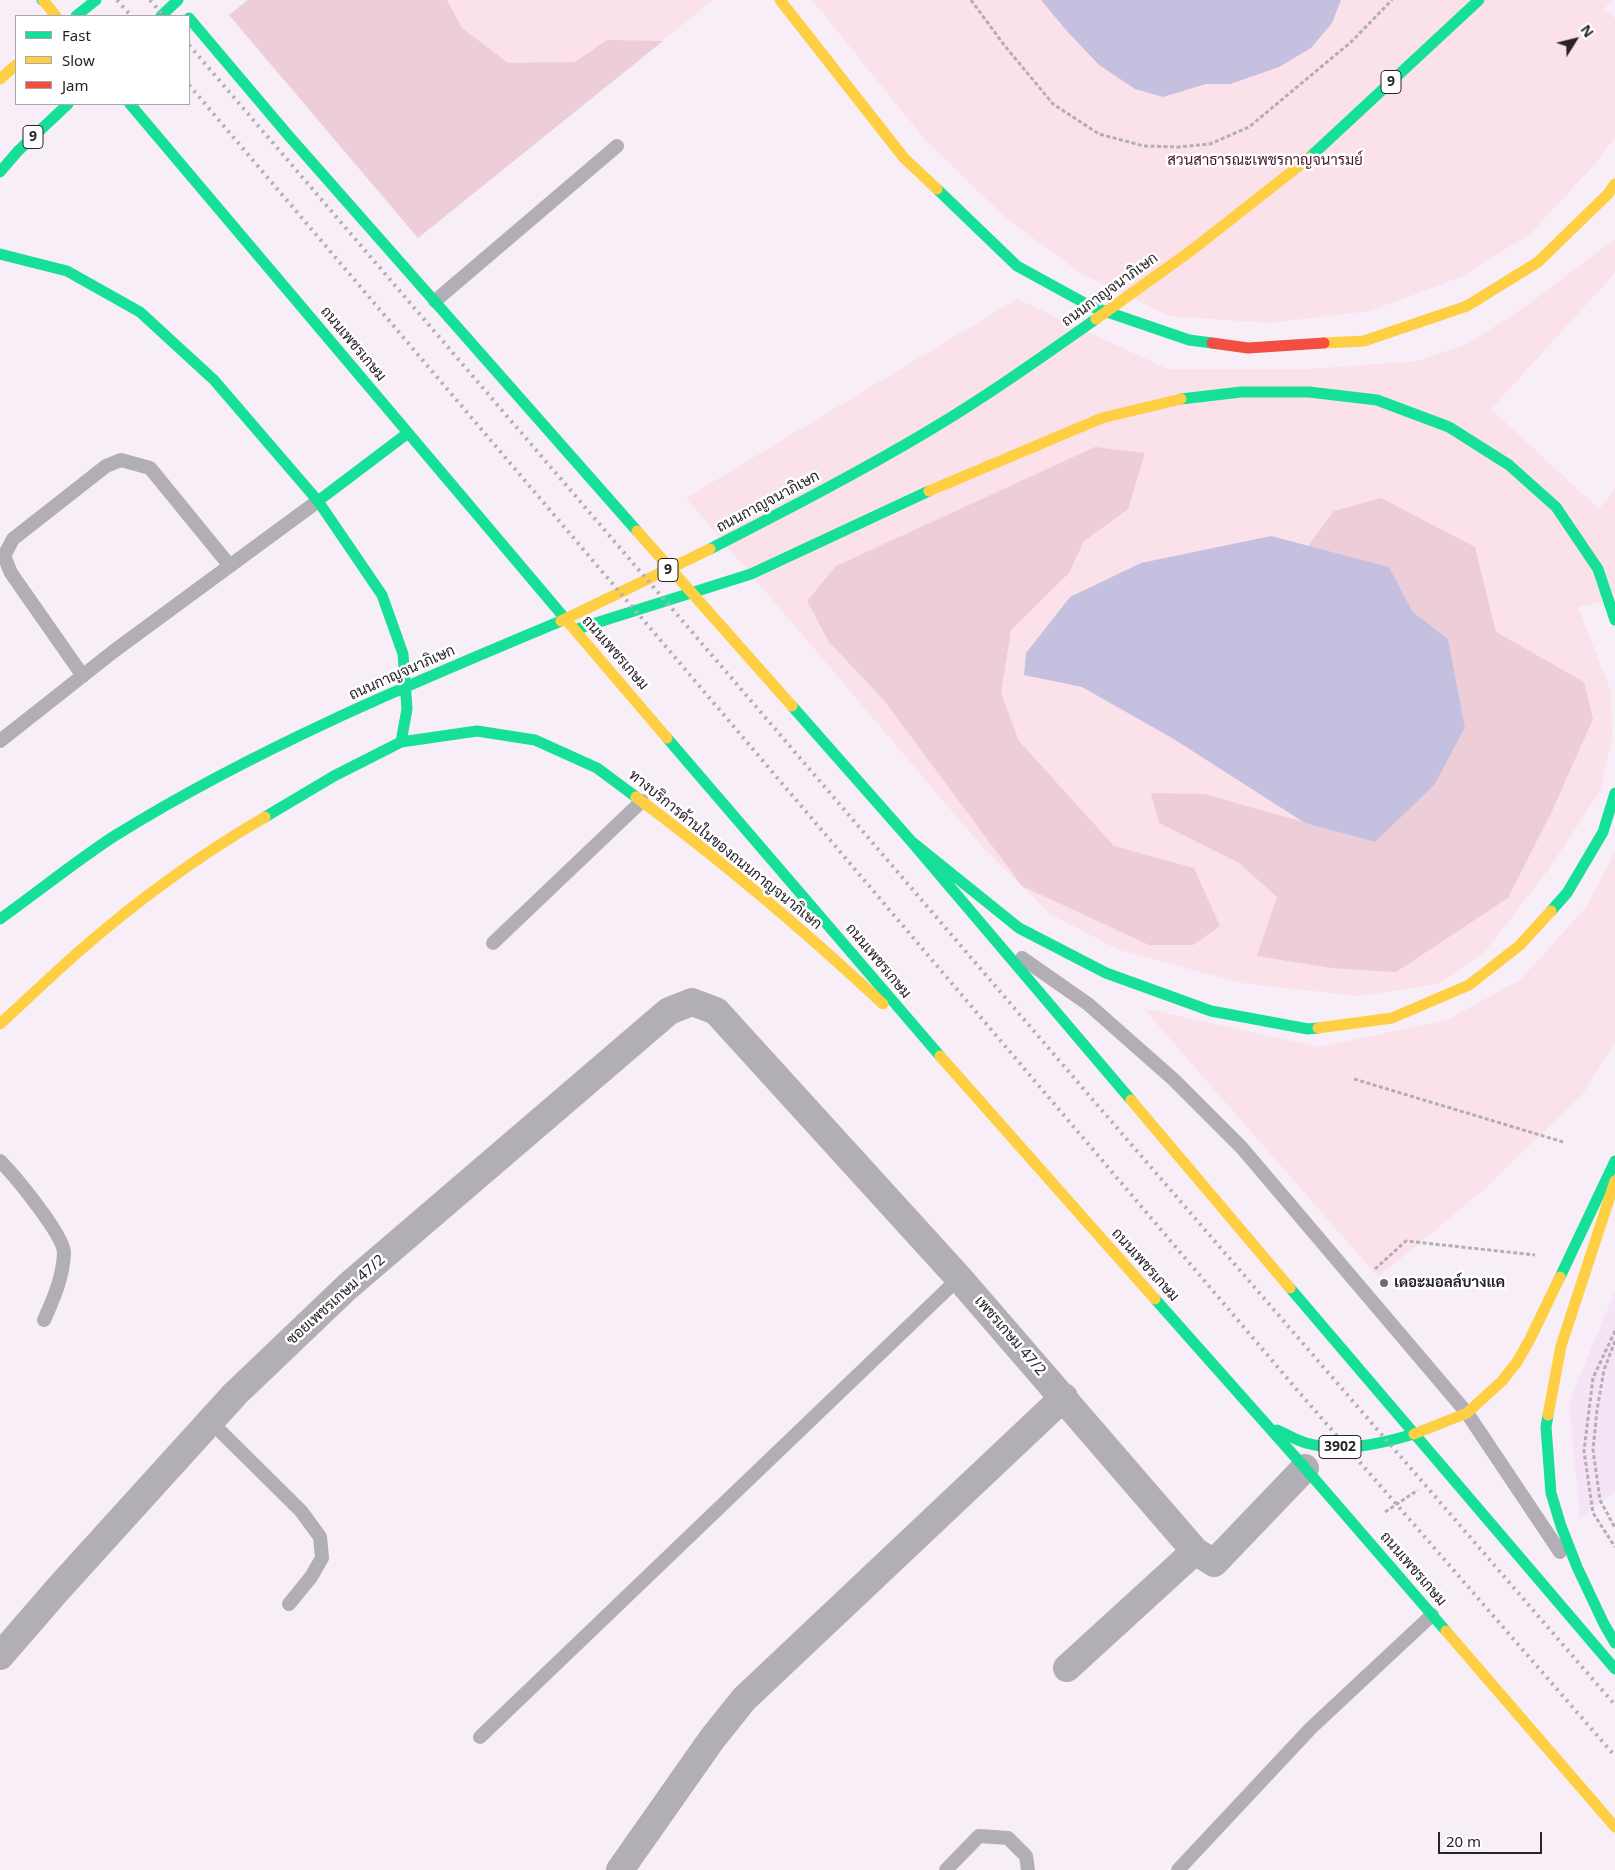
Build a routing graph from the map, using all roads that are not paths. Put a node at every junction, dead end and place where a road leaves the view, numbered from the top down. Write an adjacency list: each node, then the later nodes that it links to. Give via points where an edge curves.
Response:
1 (43, 0): 7 (main road)
2 (96, 0): 8 (main road)
3 (174, 0): 10 (main road)
4 (178, 0): 9 (main road)
5 (780, 0): 18 (main road, via 904,158 1017,266 1090,306 1189,340 1248,348 1364,341 1467,306 1538,262)
6 (1478, 0): 25 (main road, ถนนกาญจนาภิเษก / 9, via 1303,162 1192,250 1054,349 930,430 798,504 676,566 573,616)
7 (55, 15)
8 (77, 15)
9 (162, 15)
10 (186, 15)
11 (190, 19): 20 (main road, via 288,136)
12 (15, 66): 13 (main road)
13 (0, 79)
14 (67, 105): 17 (main road, 9)
15 (131, 105): 21 (main road, ถนนเพชรเกษม)
16 (617, 146): 20 (lane)
17 (0, 172)
18 (1615, 184)
19 (0, 254): 22 (main road, via 67,272 140,312 214,380)
20 (435, 301): 31 (main road)
21 (408, 433): 22 (main road); 37 (main road, ถนนเพชรเกษม)
22 (318, 501): 23 (lane); 28 (main road, via 382,595 403,654 407,709)
23 (230, 566): 26 (lane); 26 (lane, via 150,468 122,460 106,466 13,539 4,556 11,573)
24 (1615, 620): 25 (main road, via 1598,569 1556,507 1509,465 1449,426 1377,400 1309,392 1241,392 1169,401 1102,418 927,492 751,574)
25 (432, 675): 32 (main road, ถนนกาญจนาภิเษก / 9, via 286,743 187,794 115,836)
26 (83, 676): 27 (lane)
27 (0, 742)
28 (401, 742): 30 (main road, ทางบริการด้านในของถนนกาญจนาภิเษก, via 477,730 535,740 597,768); 36 (main road, ทางบริการด้านในของถนนกาญจนาภิเษก, via 334,776 245,828 150,893 77,953)
29 (1615, 793): 31 (main road, via 1604,832 1567,892 1520,945 1469,985 1392,1018 1308,1029 1211,1011 1106,973 1019,928)
30 (642, 801): 34 (lane); 37 (main road, ทางบริการด้านในของถนนกาญจนาภิเษก, via 820,945)
31 (911, 841): 33 (main road)
32 (0, 919)
33 (993, 938): 44 (lane, via 1088,1004 1174,1079 1242,1148); 47 (main road)
34 (494, 943)
35 (716, 1011): 41 (street, เพชรเกษม 47/2); 45 (street, ซอยเพชรเกษม 47/2, via 692,1002 669,1011 347,1287)
36 (0, 1024)
37 (946, 1063): 46 (main road, ถนนเพชรเกษม)
38 (0, 1161): 42 (lane, via 17,1178 47,1220 64,1251 58,1288)
39 (1615, 1162): 44 (main road, 3902, via 1518,1362)
40 (1615, 1181): 52 (main road, via 1561,1346 1546,1427 1551,1492 1560,1526)
41 (959, 1278): 43 (street, เพชรเกษม 47/2); 57 (lane)
42 (44, 1320)
43 (1064, 1397): 49 (street, เพชรเกษม 47/2); 59 (street, via 744,1699)
44 (1467, 1413): 47 (main road, 3902); 52 (lane, via 1549,1534)
45 (210, 1421): 50 (lane, via 301,1511 320,1537 322,1558); 54 (street, ซอยเพชรเกษม 47/2)
46 (1268, 1426): 47 (main road, 3902, via 1308,1444 1331,1447 1366,1446); 48 (main road, ถนนเพชรเกษม)
47 (1414, 1434): 56 (main road)
48 (1305, 1468): 49 (street, เพชรเกษม 47/2, via 1214,1562); 51 (main road, ถนนเพชรเกษม)
49 (1195, 1551): 55 (street)
50 (288, 1604)
51 (1432, 1615): 58 (main road, ถนนเพชรเกษม); 62 (lane, via 1311,1728)
52 (1604, 1624): 53 (main road)
53 (1615, 1643)
54 (0, 1656)
55 (1067, 1668)
56 (1615, 1668)
57 (480, 1737)
58 (1615, 1827)
59 (620, 1870)
60 (946, 1870): 61 (lane, via 979,1836 1008,1838 1026,1856)
61 (1028, 1870)
62 (1178, 1870)

